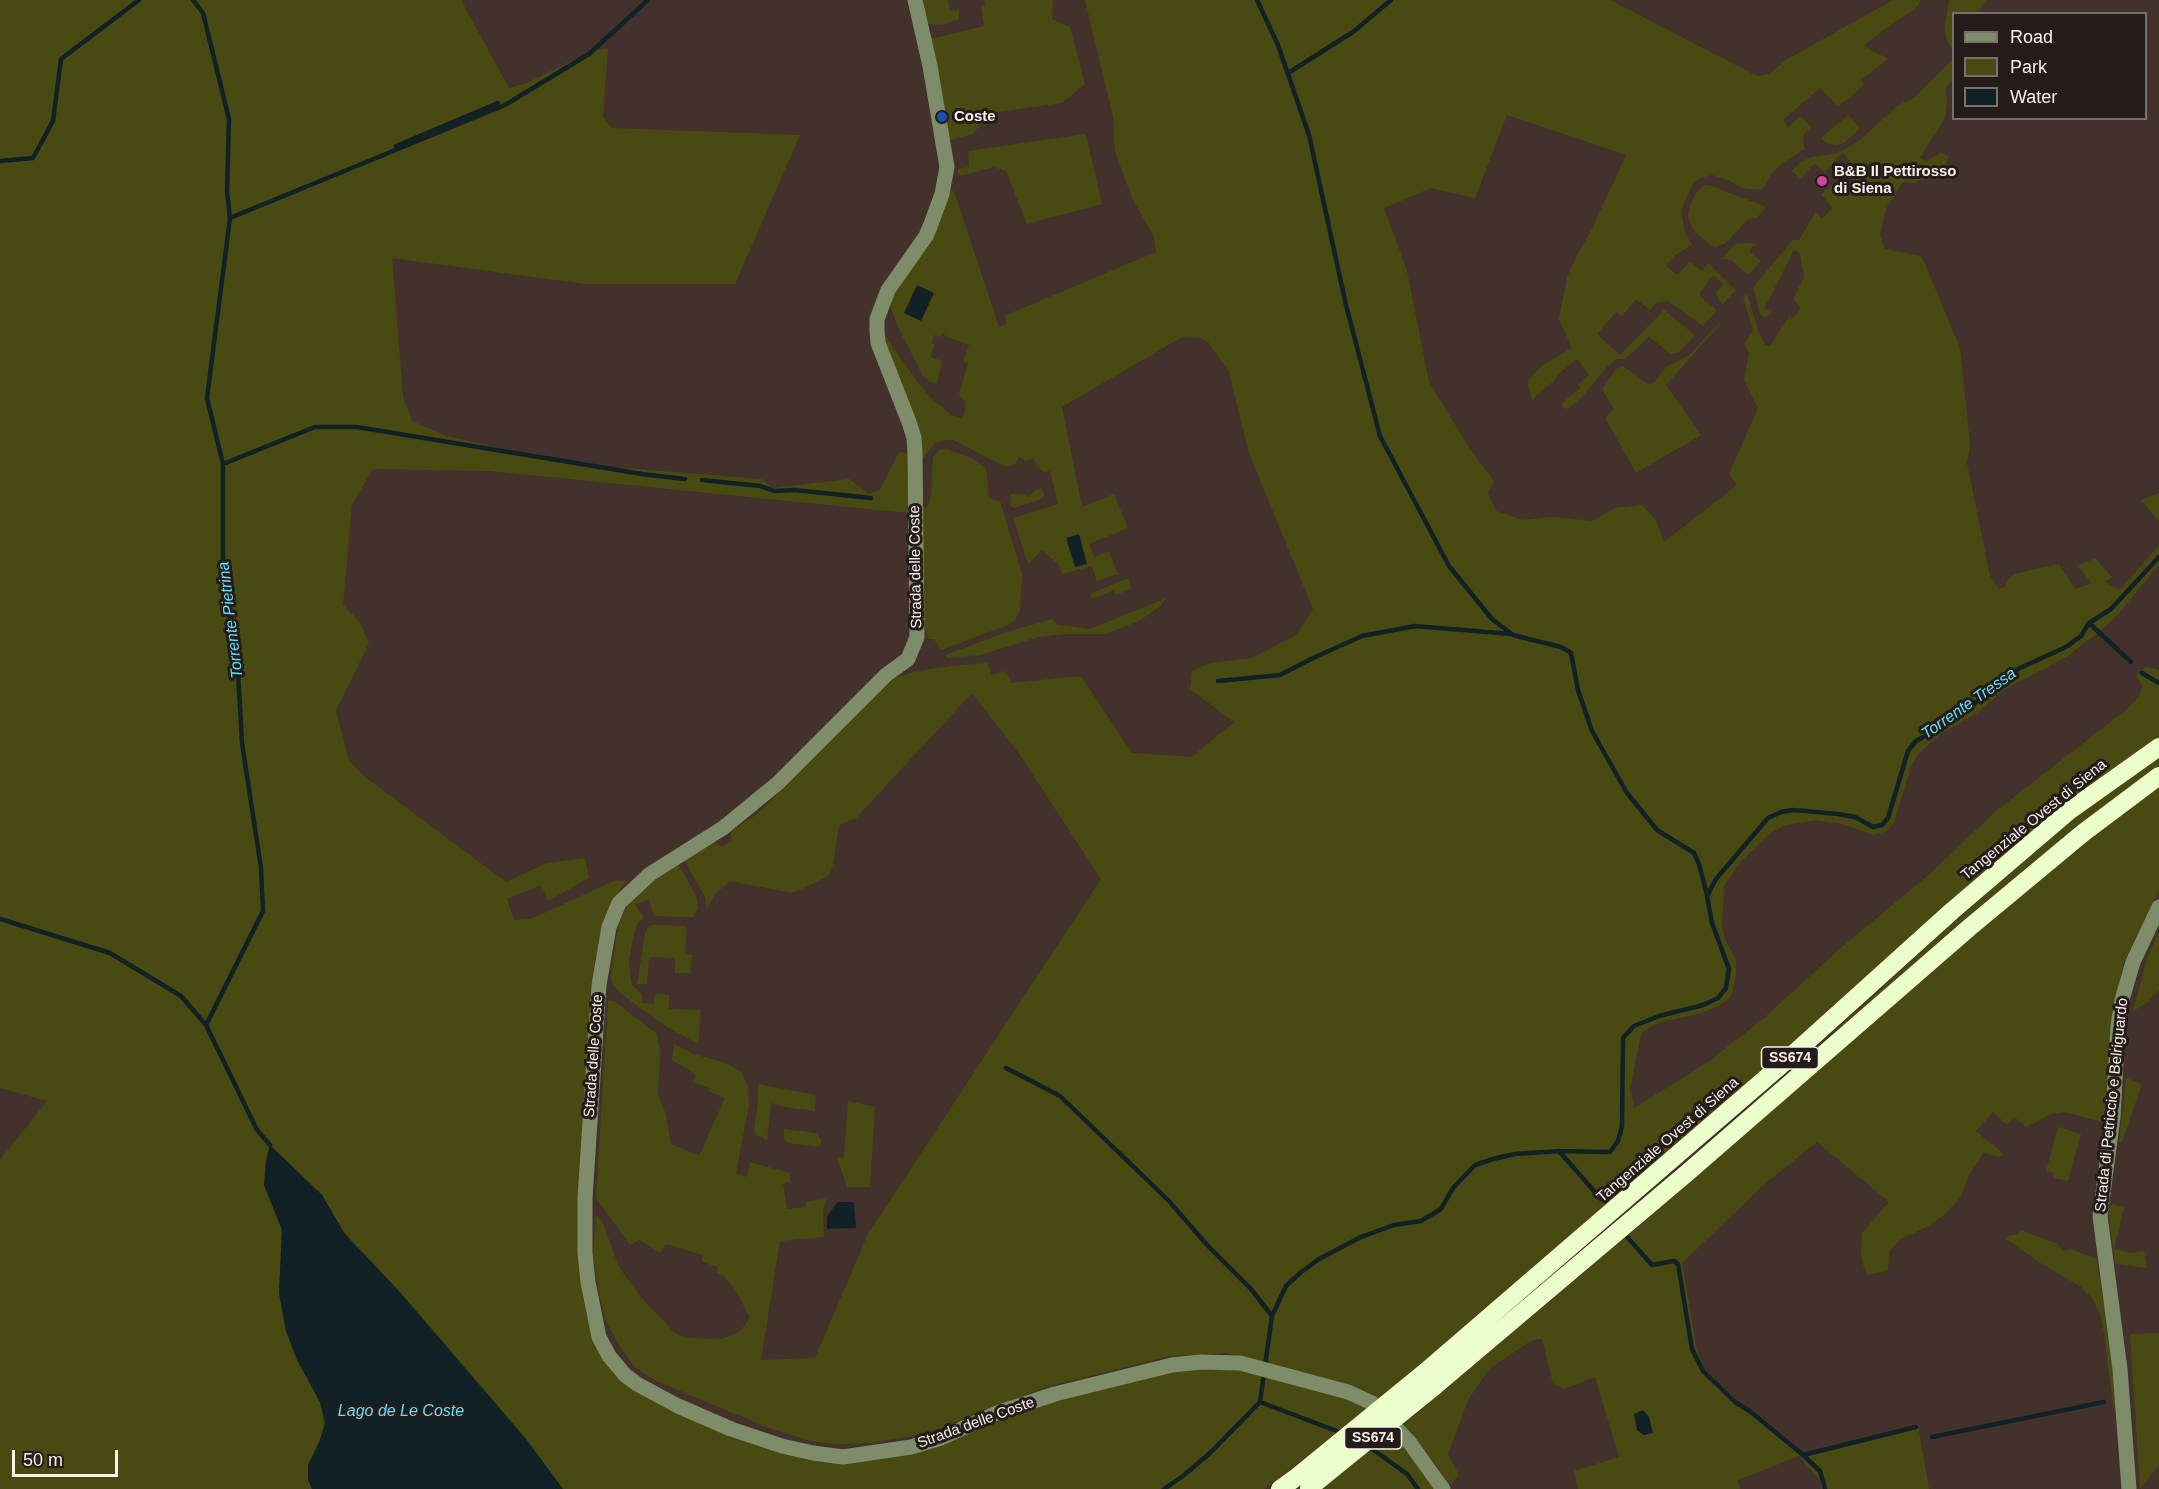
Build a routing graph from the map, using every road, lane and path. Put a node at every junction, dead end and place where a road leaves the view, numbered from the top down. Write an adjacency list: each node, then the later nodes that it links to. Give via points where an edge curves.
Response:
1 (915, 0): 8 (street, Strada delle Coste, via 947,160 946,174 926,236 882,303 877,331 878,343 909,422 915,453 917,638 908,659 886,675 778,783 723,828 650,874 619,903 609,927 599,985 585,1198 585,1253 599,1337 625,1375 678,1406 782,1446 843,1457 911,1447 1055,1394 1172,1365 1240,1363 1348,1392 1372,1403 1410,1443)
2 (2159, 747): 5 (highway, Tangenziale Ovest di Siena / SS674, via 2069,811 1952,911)
3 (2159, 776): 5 (highway, Tangenziale Ovest di Siena / SS674, via 2083,832 1695,1165)
4 (2159, 907): 9 (street, Strada di Petriccio e Belriguardo, via 2136,955 2122,1000 2100,1216 2120,1369)
5 (1430, 1379): 6 (highway, Tangenziale Ovest di Siena / SS674, bridge); 7 (highway, Tangenziale Ovest di Siena / SS674, bridge)
6 (1280, 1489)
7 (1308, 1489)
8 (1443, 1489)
9 (2129, 1489)

